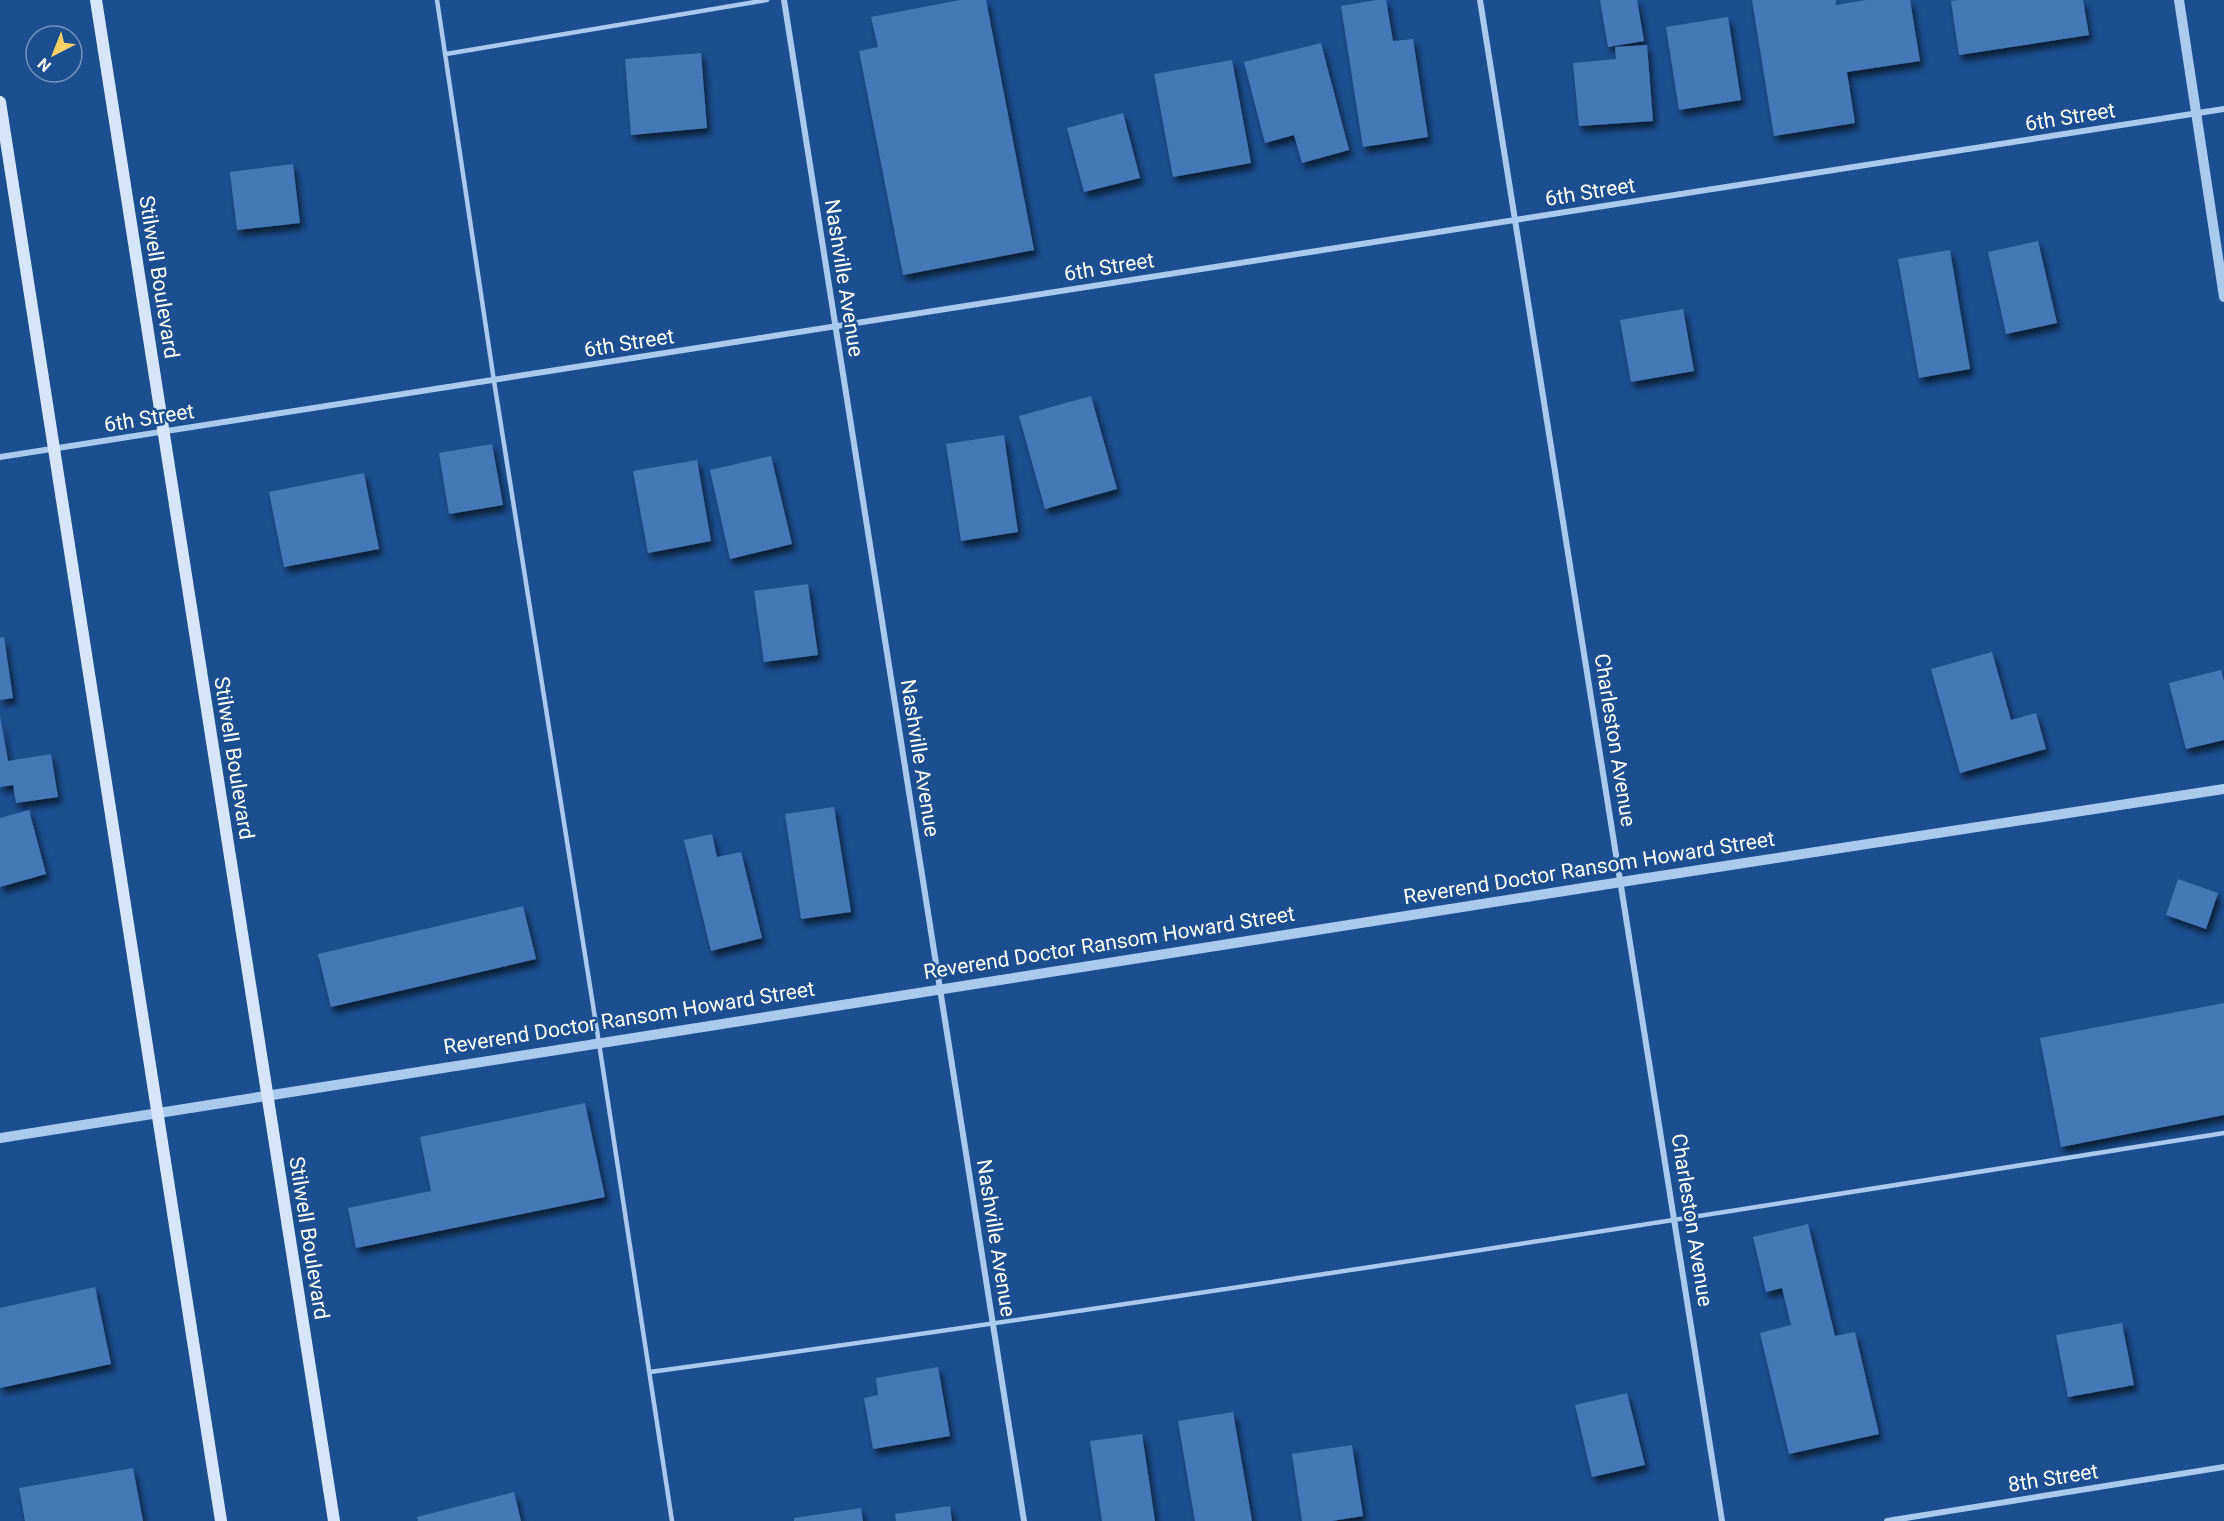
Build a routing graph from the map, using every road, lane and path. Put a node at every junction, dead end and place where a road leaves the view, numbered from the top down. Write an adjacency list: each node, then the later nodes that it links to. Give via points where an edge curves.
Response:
1 (96, 0): 15 (main road, Stilwell Boulevard)
2 (437, 0): 7 (lane)
3 (767, 0): 7 (lane)
4 (784, 0): 13 (street, Nashville Avenue)
5 (1480, 0): 11 (street, Charleston Avenue)
6 (2179, 0): 10 (street)
7 (446, 54): 14 (lane)
8 (0, 102): 16 (main road)
9 (2224, 110): 10 (street, 6th Street)
10 (2197, 114): 11 (street, 6th Street); 12 (street)
11 (1516, 220): 13 (street, 6th Street); 19 (street, Charleston Avenue)
12 (2224, 297)
13 (835, 327): 14 (street, 6th Street); 20 (street, Nashville Avenue)
14 (494, 381): 15 (street, 6th Street); 21 (lane)
15 (164, 433): 16 (street, 6th Street); 22 (main road, Stilwell Boulevard)
16 (53, 449): 17 (street, 6th Street); 23 (main road)
17 (0, 457)
18 (2224, 789): 19 (street, Reverend Doctor Ransom Howard Street)
19 (1621, 882): 20 (street, Reverend Doctor Ransom Howard Street); 26 (street, Charleston Avenue)
20 (940, 989): 21 (street, Reverend Doctor Ransom Howard Street); 27 (street, Nashville Avenue)
21 (599, 1043): 22 (street, Reverend Doctor Ransom Howard Street); 28 (lane)
22 (267, 1095): 23 (street, Reverend Doctor Ransom Howard Street); 31 (main road, Stilwell Boulevard)
23 (158, 1113): 25 (street, Reverend Doctor Ransom Howard Street); 30 (main road)
24 (2224, 1133): 26 (lane)
25 (0, 1138)
26 (1675, 1220): 27 (lane); 34 (street, Charleston Avenue)
27 (993, 1325): 28 (lane); 33 (street, Nashville Avenue)
28 (650, 1372): 32 (lane)
29 (2224, 1467): 35 (street, 8th Street)
30 (221, 1521)
31 (334, 1521)
32 (672, 1521)
33 (1024, 1521)
34 (1722, 1521)
35 (1887, 1521)

